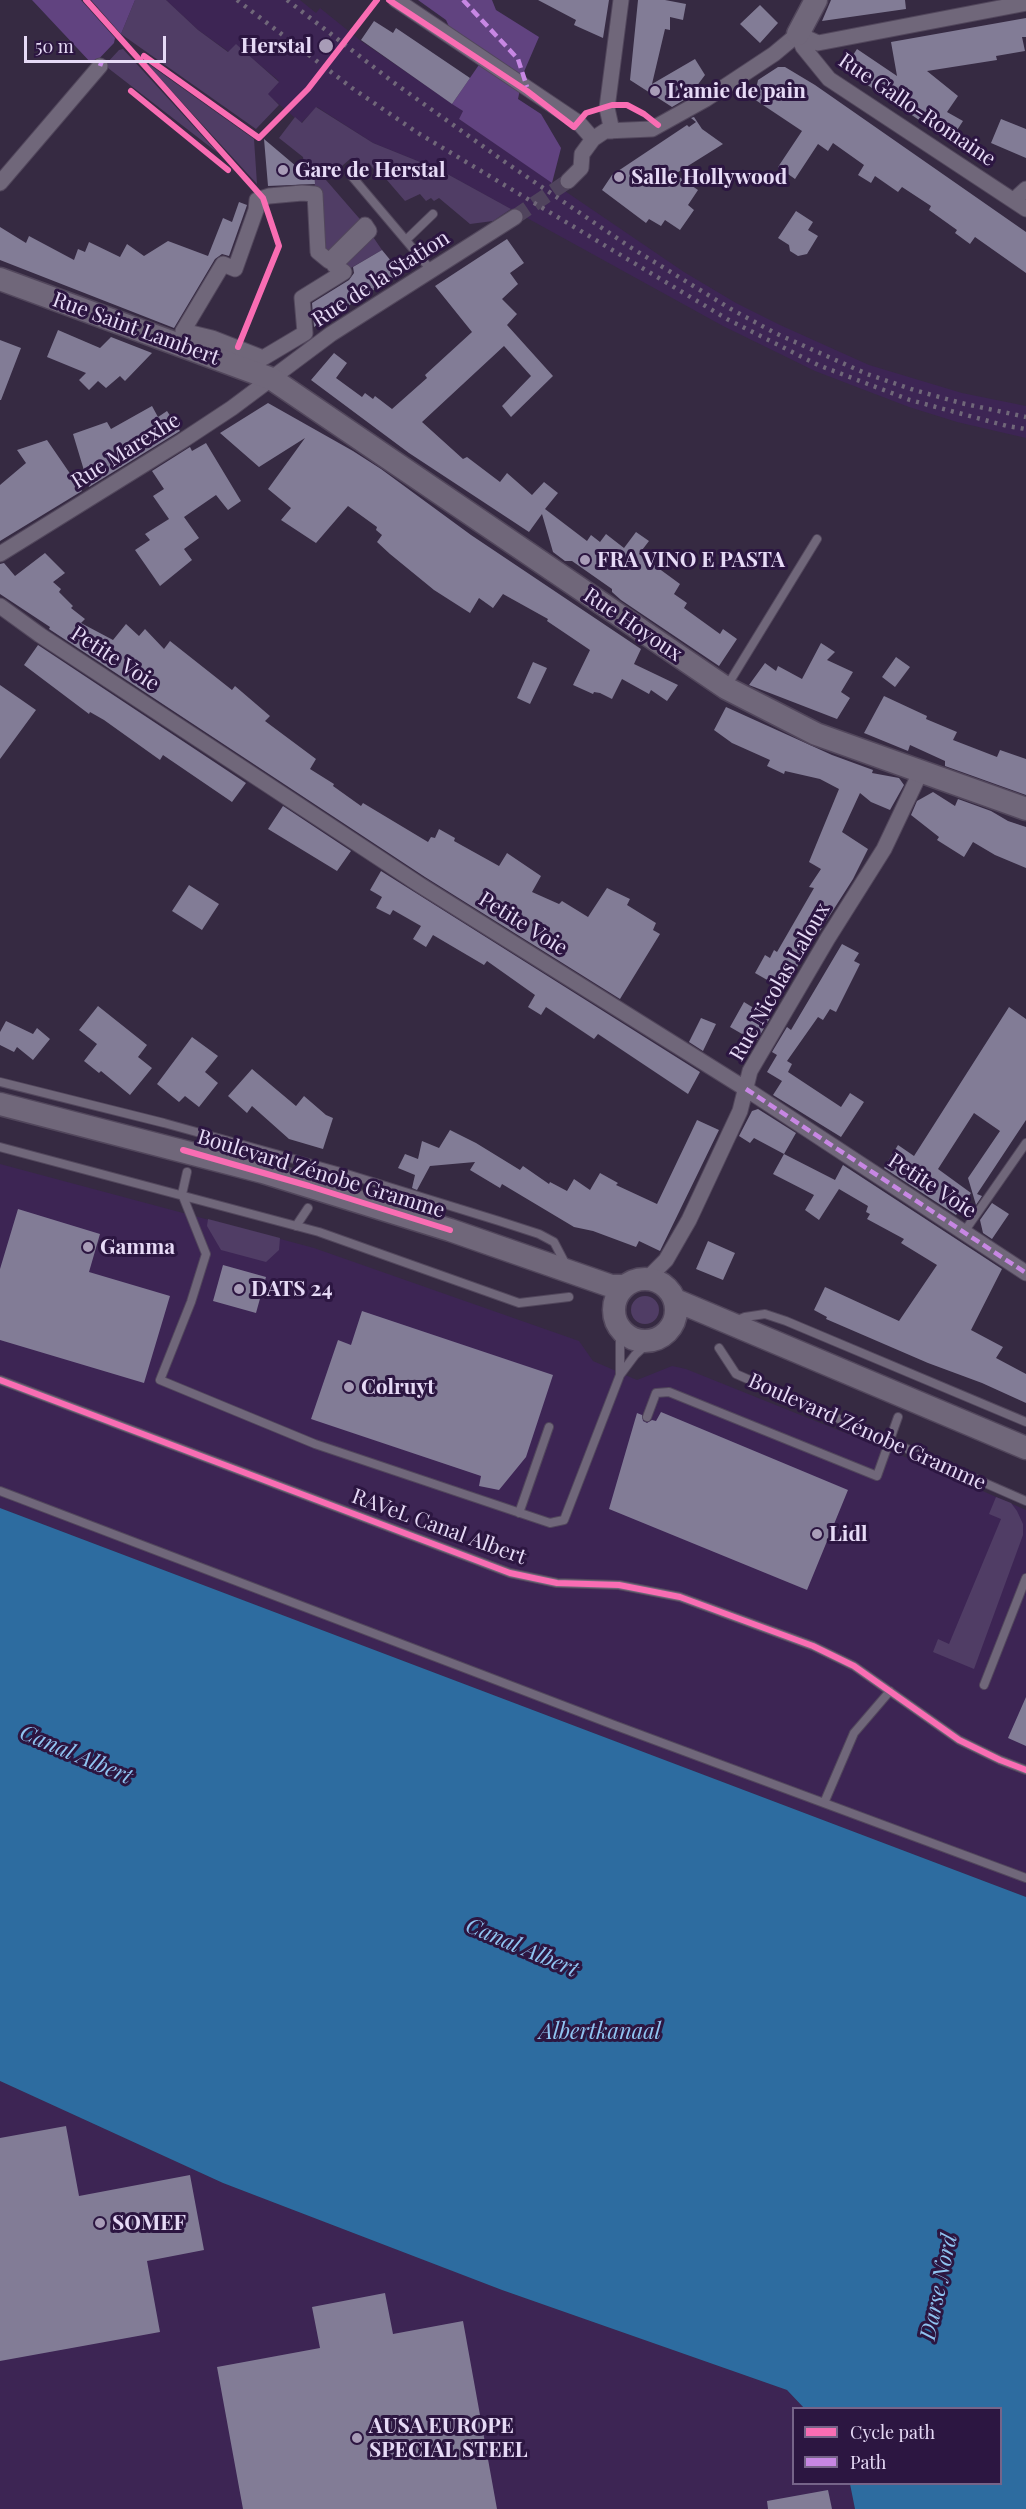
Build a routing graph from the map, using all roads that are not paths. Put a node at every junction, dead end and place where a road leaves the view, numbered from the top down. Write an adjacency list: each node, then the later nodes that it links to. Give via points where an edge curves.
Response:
1 (396, 0): 8 (street, via 579,123)
2 (621, 0): 7 (street, via 607,108)
3 (816, 0): 5 (main road)
4 (1026, 3): 5 (street, via 818,43)
5 (798, 34): 7 (street, via 715,93 652,129); 13 (street, Rue Gallo-Romaine, via 802,47 829,80)
6 (100, 66): 11 (street)
7 (612, 131): 8 (street)
8 (593, 139): 10 (street, via 582,153 581,168)
9 (349, 174): 16 (lane)
10 (568, 181)
11 (0, 183)
12 (1026, 189): 13 (street)
13 (1020, 205)
14 (433, 214): 16 (lane)
15 (515, 217): 17 (street, Rue de la Station)
16 (406, 240): 17 (lane)
17 (431, 270): 20 (street, Rue de la Station, via 331,334)
18 (0, 279): 20 (main road, Rue Saint Lambert)
19 (305, 333): 19 (street, via 302,298 344,272 334,265 369,231 365,225 330,261 318,252 315,194 269,196 257,200 235,269 223,264 183,331 263,358)
20 (272, 379): 22 (street, Rue Marexhe, via 182,441); 24 (main road, Rue Hoyoux)
21 (817, 539): 24 (lane)
22 (0, 554)
23 (0, 606): 28 (street, Petite Voie, via 420,885)
24 (726, 688): 25 (main road, Rue Hoyoux, via 816,734)
25 (921, 771): 26 (main road, Rue Hoyoux); 28 (street, Rue Nicolas Laloux, via 884,849 750,1071)
26 (1026, 809)
27 (0, 1082): 37 (lane, Boulevard Zénobe Gramme, via 337,1171 539,1234 554,1242)
28 (746, 1089): 36 (street, Petite Voie); 39 (street, Rue Nicolas Laloux, via 740,1111 688,1220 666,1260)
29 (0, 1104): 37 (main road, Boulevard Zénobe Gramme, via 272,1175)
30 (1026, 1143): 36 (lane)
31 (0, 1147): 33 (lane)
32 (187, 1172): 33 (lane)
33 (182, 1194): 35 (lane); 57 (lane, via 206,1254 160,1380 315,1444)
34 (308, 1208): 35 (lane)
35 (296, 1226): 41 (lane, via 519,1303)
36 (964, 1232): 38 (street, Petite Voie)
37 (570, 1271): 40 (main road, Boulevard Zénobe Gramme, via 611,1286)
38 (1026, 1273)
39 (646, 1279): 40 (main road, Boulevard Zénobe Gramme); 42 (main road, Boulevard Zénobe Gramme, via 666,1287)
40 (624, 1286): 44 (main road, via 613,1311)
41 (569, 1297)
42 (675, 1300): 43 (main road, Boulevard Zénobe Gramme); 45 (main road, via 676,1318 671,1328)
43 (729, 1324): 51 (lane, via 765,1314); 54 (main road, Boulevard Zénobe Gramme)
44 (620, 1330): 45 (main road, via 638,1341); 47 (lane)
45 (649, 1342): 47 (lane)
46 (719, 1348): 53 (lane, Boulevard Zénobe Gramme, via 736,1374)
47 (620, 1376): 57 (lane, via 564,1520 550,1523)
48 (0, 1380): 60 (lane, RAVeL Canal Albert, via 510,1573 557,1582 619,1585 680,1597 813,1646 854,1666)
49 (647, 1417): 53 (lane, via 656,1393 669,1392 877,1476)
50 (898, 1417): 53 (lane)
51 (1026, 1422)
52 (549, 1426): 57 (lane)
53 (891, 1441): 56 (lane, Boulevard Zénobe Gramme)
54 (1026, 1448)
55 (0, 1491): 62 (lane)
56 (1026, 1501)
57 (519, 1513)
58 (1026, 1578): 59 (lane)
59 (984, 1685)
60 (890, 1691): 61 (lane, RAVeL Canal Albert, via 959,1740); 62 (lane, via 854,1733)
61 (1026, 1770)
62 (824, 1803): 63 (lane)
63 (1026, 1878)

